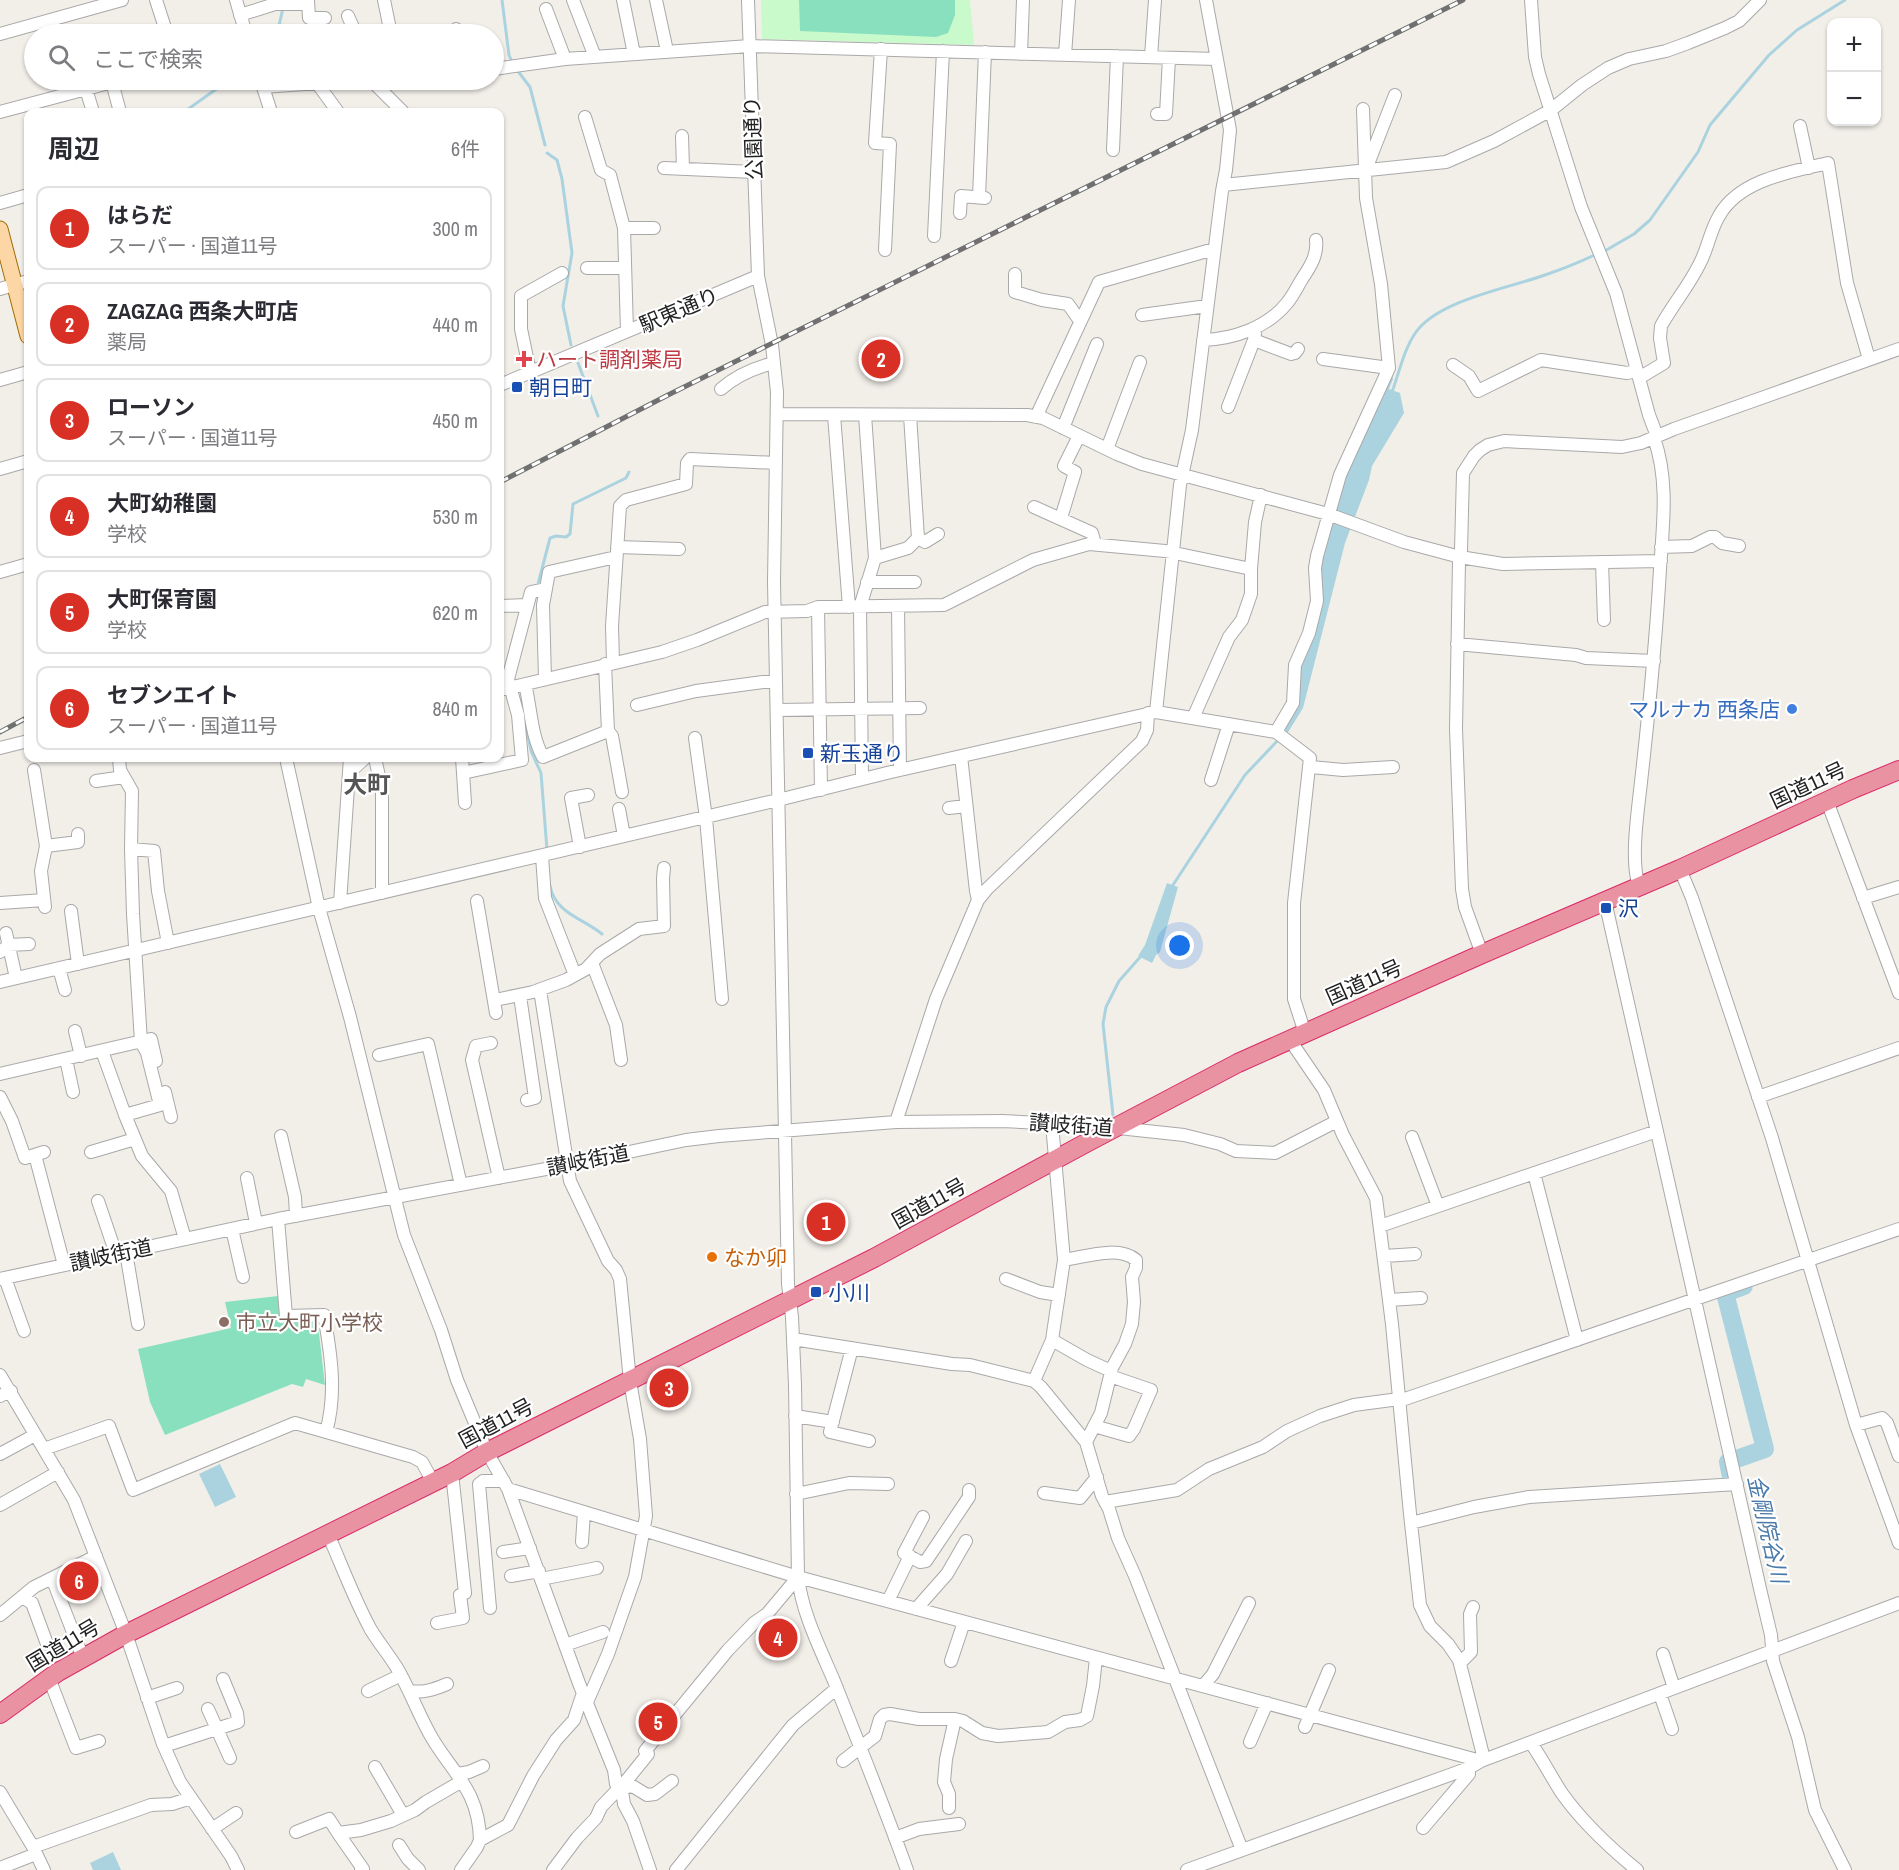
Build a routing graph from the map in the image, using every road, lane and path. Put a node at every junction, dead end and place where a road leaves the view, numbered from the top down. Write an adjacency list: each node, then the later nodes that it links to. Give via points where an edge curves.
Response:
1 (122, 0): 20 (street)
2 (156, 0): 21 (street)
3 (236, 0): 17 (street)
4 (386, 0): 24 (street)
5 (573, 0): 36 (street)
6 (623, 0): 32 (street)
7 (656, 0): 29 (street)
8 (748, 0): 27 (street, 公園通り)
9 (1023, 0): 33 (street)
10 (1069, 0): 34 (street)
11 (1155, 0): 37 (street)
12 (1206, 0): 40 (street)
13 (1532, 0): 55 (street, via 1535,57)
14 (1760, 0): 55 (street, via 1739,21 1725,28 1688,44 1608,68)
15 (308, 2): 17 (street, via 275,4); 19 (street, via 309,18)
16 (546, 10): 39 (street)
17 (240, 15): 22 (street)
18 (348, 16): 23 (street)
19 (325, 18)
20 (36, 24)
21 (164, 24)
22 (243, 24)
23 (352, 24)
24 (390, 24)
25 (24, 27): 26 (street)
26 (0, 34)
27 (750, 46): 28 (street); 29 (street); 66 (street, 公園通り)
28 (881, 49): 30 (street); 77 (street, via 875,143 890,144)
29 (667, 51): 32 (street)
30 (943, 51): 31 (street); 74 (street)
31 (985, 52): 33 (street); 70 (street, via 983,197 961,196)
32 (634, 54): 36 (street)
33 (1021, 54): 34 (street)
34 (1065, 55): 35 (street)
35 (1117, 56): 37 (street); 61 (street)
36 (595, 57): 39 (street)
37 (1152, 57): 38 (street)
38 (1169, 58): 40 (street); 57 (street, via 1166,114)
39 (566, 59): 41 (street)
40 (1217, 59): 67 (street, via 1230,130)
41 (504, 68)
42 (82, 90): 56 (street)
43 (86, 90): 49 (street)
44 (117, 90): 50 (street)
45 (264, 90): 51 (street)
46 (322, 90): 52 (street)
47 (381, 90): 53 (street)
48 (1395, 95): 65 (street)
49 (92, 108)
50 (119, 108)
51 (270, 108)
52 (335, 108)
53 (399, 108)
54 (1364, 109): 65 (street)
55 (1551, 110): 65 (street, via 1446,162); 102 (street, via 1581,207 1616,293)
56 (0, 112)
57 (1157, 114)
58 (585, 117): 71 (street, via 601,170 610,175)
59 (1800, 126): 63 (street)
60 (682, 136): 64 (street)
61 (1113, 150)
62 (664, 168): 64 (street)
63 (1809, 168): 95 (street, via 1828,163 1847,283); 102 (street, via 1760,183 1728,201 1701,262 1661,326 1664,363)
64 (682, 169): 66 (street)
65 (1366, 170): 67 (street); 99 (street, via 1366,198 1381,284)
66 (754, 172): 82 (street, 公園通り)
67 (1223, 185): 76 (street)
68 (24, 196): 69 (street)
69 (0, 203)
70 (960, 213)
71 (624, 228): 72 (street); 79 (street)
72 (654, 228)
73 (0, 229): 83 (main road)
74 (934, 236)
75 (1316, 240): 89 (street, via 1317,250 1309,268 1287,303)
76 (1214, 249): 84 (street); 87 (street, via 1099,282)
77 (885, 250)
78 (587, 268): 79 (street)
79 (625, 268): 88 (street)
80 (562, 273): 100 (street, via 521,296 521,329)
81 (1015, 274): 87 (street, via 1015,292 1068,304)
82 (758, 276): 88 (street, 駅東通り); 97 (street, 公園通り)
83 (14, 285): 86 (main road)
84 (1207, 306): 85 (street); 90 (street)
85 (1142, 315)
86 (24, 321)
87 (1080, 321): 111 (street)
88 (627, 332): 100 (street, 駅東通り)
89 (1253, 334): 90 (street); 92 (street, via 1291,354); 106 (street)
90 (1203, 340): 119 (street)
91 (1097, 344): 112 (street)
92 (1298, 349)
93 (1899, 349): 95 (street)
94 (1323, 359): 99 (street)
95 (1869, 359): 114 (street)
96 (1140, 362): 115 (street)
97 (774, 363): 105 (street, via 733,378); 107 (street, 公園通り)
98 (1453, 365): 102 (street, via 1469,376 1478,391 1541,360)
99 (1389, 368): 122 (street, via 1346,459)
100 (530, 372): 104 (street, 駅東通り)
101 (24, 373): 103 (street)
102 (1638, 375): 114 (street)
103 (0, 380)
104 (504, 383)
105 (721, 389)
106 (1228, 407)
107 (777, 414): 108 (street); 117 (street, 公園通り)
108 (834, 415): 109 (street); 146 (street)
109 (865, 415): 110 (street); 133 (street)
110 (910, 415): 111 (street); 125 (street)
111 (1036, 417): 112 (street)
112 (1063, 428): 113 (street)
113 (1079, 436): 115 (street); 123 (street, via 1064,466 1075,472)
114 (1656, 437): 128 (street, via 1665,493); 132 (street, via 1622,447 1515,441 1488,445 1474,456 1463,473)
115 (1107, 449): 119 (street)
116 (24, 462): 118 (street)
117 (776, 463): 130 (street, via 690,459 686,484 620,506); 147 (street, 公園通り)
118 (0, 469)
119 (1183, 476): 120 (street); 131 (street)
120 (1261, 495): 122 (street); 137 (street)
121 (1034, 507): 123 (street)
122 (1330, 515): 132 (street); 165 (street, via 1315,568 1317,601 1295,665 1293,703)
123 (1060, 518): 126 (street, via 1092,533)
124 (938, 534): 125 (street, via 925,542)
125 (918, 538): 133 (street, via 908,548)
126 (1095, 544): 131 (street); 144 (street, via 1033,560 944,605)
127 (1740, 546): 128 (street, via 1710,537 1692,546)
128 (1661, 547): 134 (street)
129 (679, 549): 130 (street)
130 (616, 552): 141 (street, via 549,572); 151 (street)
131 (1173, 554): 137 (street); 161 (street)
132 (1460, 557): 135 (street, via 1503,564); 149 (street)
133 (875, 558): 139 (street)
134 (1660, 561): 135 (street); 150 (street)
135 (1602, 562): 148 (street)
136 (24, 565): 138 (street)
137 (1251, 569): 162 (street, via 1251,594 1242,620 1229,637)
138 (0, 572)
139 (867, 582): 140 (street); 146 (street)
140 (915, 582)
141 (544, 589): 142 (street, via 531,592); 152 (street)
142 (526, 604): 143 (street); 154 (street, via 507,679)
143 (504, 606)
144 (898, 606): 146 (street); 158 (street)
145 (818, 607): 146 (street); 147 (street); 160 (street)
146 (854, 607): 157 (street)
147 (775, 612): 151 (street, via 765,612 662,652); 153 (street, 公園通り)
148 (1604, 620)
149 (1457, 644): 150 (street); 220 (street, via 1462,889)
150 (1654, 661): 205 (street, via 1637,826 1635,873)
151 (609, 663): 152 (street); 164 (street)
152 (545, 679): 154 (street)
153 (776, 682): 155 (street, via 696,691); 159 (street, 公園通り)
154 (513, 687): 164 (street, via 531,707 536,745 543,757); 182 (street, via 522,760)
155 (637, 705)
156 (920, 708): 158 (street)
157 (861, 709): 158 (street); 160 (street); 184 (street)
158 (900, 709): 179 (street)
159 (777, 710): 160 (street); 190 (street, 公園通り)
160 (820, 710): 187 (street)
161 (1152, 713): 162 (street); 169 (street); 209 (street, via 1142,741)
162 (1193, 718): 163 (street)
163 (1229, 724): 165 (street); 185 (street)
164 (608, 731): 188 (street)
165 (1280, 734): 176 (street, via 1310,758)
166 (695, 738): 196 (street)
167 (24, 742): 168 (street)
168 (0, 748)
169 (961, 756): 179 (street); 193 (street)
170 (119, 762): 183 (street)
171 (287, 762): 214 (street)
172 (351, 762): 181 (street)
173 (361, 762): 181 (street)
174 (376, 762): 207 (street, via 382,790)
175 (462, 762): 182 (street)
176 (1311, 767): 177 (street); 235 (street, via 1294,903)
177 (1393, 767)
178 (34, 770): 199 (street)
179 (900, 770): 184 (street)
180 (1899, 770): 191 (highway, 国道11号)
181 (350, 772): 213 (street)
182 (463, 773): 192 (street)
183 (124, 777): 186 (street); 201 (street, via 132,792)
184 (862, 779): 187 (street)
185 (1211, 780)
186 (96, 781)
187 (821, 790): 190 (street)
188 (622, 792)
189 (588, 795): 200 (street, via 571,798)
190 (778, 801): 196 (street); 255 (street, 公園通り)
191 (1827, 801): 204 (highway, 国道11号); 208 (street)
192 (465, 803)
193 (966, 806): 195 (street); 209 (street)
194 (619, 808): 198 (street)
195 (949, 808)
196 (706, 818): 198 (street); 231 (street)
197 (78, 834): 199 (street, via 78,842)
198 (624, 836): 200 (street)
199 (46, 846): 212 (street, via 41,871 45,903)
200 (580, 847): 202 (street)
201 (131, 849): 217 (street, via 154,851); 219 (street)
202 (547, 854): 207 (street); 224 (street, via 545,898)
203 (664, 868): 221 (street, via 664,926 639,929)
204 (1680, 869): 205 (highway, 国道11号); 246 (street)
205 (1639, 886): 211 (highway, 国道11号)
206 (1899, 887): 208 (street)
207 (382, 893): 213 (street)
208 (1863, 898): 229 (street)
209 (978, 900): 252 (street, via 936,999)
210 (477, 901): 232 (street)
211 (1605, 901): 220 (highway, 国道11号); 256 (street)
212 (0, 903)
213 (340, 903): 214 (street)
214 (318, 908): 217 (street); 267 (street)
215 (71, 911): 222 (street)
216 (5, 943): 218 (street); 225 (street)
217 (168, 943): 219 (street)
218 (29, 944)
219 (135, 951): 222 (street); 236 (street)
220 (1482, 954): 235 (highway, 国道11号)
221 (592, 963): 224 (street); 243 (street, via 616,1025)
222 (78, 964): 223 (street)
223 (59, 968): 225 (street); 227 (street)
224 (575, 975): 228 (street)
225 (16, 978): 226 (street)
226 (0, 982)
227 (65, 990)
228 (540, 990): 230 (street); 262 (street)
229 (1899, 993)
230 (520, 996): 232 (street); 247 (street, via 535,1098)
231 (722, 999)
232 (495, 1000): 233 (street)
233 (496, 1013)
234 (75, 1031): 241 (street)
235 (1298, 1036): 251 (street); 254 (highway, 国道11号)
236 (141, 1042): 239 (street); 249 (street, via 160,1105); 250 (street, via 151,1039)
237 (491, 1043): 265 (street, via 476,1046 472,1060)
238 (1899, 1048): 246 (street)
239 (102, 1051): 241 (street); 249 (street)
240 (379, 1054): 266 (street, via 428,1044)
241 (81, 1056): 242 (street)
242 (66, 1059): 244 (street); 245 (street)
243 (621, 1060)
244 (0, 1074)
245 (73, 1092)
246 (1758, 1097): 281 (street)
247 (527, 1100)
248 (1, 1103): 282 (street, via 25,1158 39,1153)
249 (125, 1115): 259 (street)
250 (171, 1117)
251 (1337, 1121): 254 (street, 讃岐街道, via 1275,1153 1236,1151 1184,1135); 273 (street, via 1376,1198)
252 (896, 1122): 253 (street, 讃岐街道); 255 (street, 讃岐街道)
253 (1052, 1124): 254 (street, 讃岐街道); 261 (street)
254 (1114, 1128): 261 (highway, 国道11号)
255 (784, 1131): 262 (street, 讃岐街道, via 686,1140); 290 (street, 公園通り)
256 (1657, 1131): 263 (street); 288 (street)
257 (281, 1136): 270 (street)
258 (1412, 1137): 269 (street)
259 (135, 1139): 260 (street); 276 (street, via 142,1156 171,1191)
260 (91, 1152)
261 (1056, 1159): 280 (street); 290 (highway, 国道11号)
262 (567, 1165): 265 (street, 讃岐街道); 299 (street, via 570,1181 620,1279)
263 (1534, 1173): 269 (street); 295 (street)
264 (247, 1178): 272 (street)
265 (500, 1178): 266 (street, 讃岐街道)
266 (461, 1185): 267 (street, 讃岐街道)
267 (394, 1198): 270 (street, 讃岐街道); 312 (street, via 421,1282)
268 (99, 1201): 277 (street)
269 (1438, 1206): 273 (street)
270 (296, 1216): 271 (street, 讃岐街道)
271 (278, 1219): 272 (street, 讃岐街道); 307 (street, via 286,1316 324,1316 332,1360 332,1414)
272 (256, 1223): 274 (street, 讃岐街道)
273 (1380, 1226): 279 (street)
274 (232, 1229): 276 (street, 讃岐街道); 283 (street)
275 (1899, 1229): 281 (street)
276 (185, 1239): 277 (street, 讃岐街道)
277 (121, 1253): 282 (street, 讃岐街道); 291 (street)
278 (1414, 1254): 279 (street)
279 (1383, 1256): 289 (street)
280 (1064, 1260): 286 (street); 297 (street, via 1117,1252 1136,1260 1132,1324)
281 (1809, 1261): 288 (street); 305 (street)
282 (64, 1265): 284 (street, 讃岐街道)
283 (243, 1276)
284 (2, 1279): 292 (street)
285 (1006, 1279): 286 (street)
286 (1059, 1295): 294 (street)
287 (1421, 1298): 289 (street)
288 (1695, 1299): 295 (street); 321 (street)
289 (1389, 1300): 302 (street)
290 (790, 1301): 293 (street, 公園通り); 299 (highway, 国道11号)
291 (138, 1324)
292 (24, 1331)
293 (793, 1339): 296 (street); 303 (street, 公園通り)
294 (1052, 1340): 297 (street); 300 (street)
295 (1577, 1340): 302 (street)
296 (852, 1348): 300 (street, via 970,1365); 304 (street)
297 (1111, 1373): 306 (street); 306 (street, via 1150,1390 1129,1436)
298 (0, 1375): 301 (street)
299 (630, 1381): 312 (highway, 国道11号); 330 (street, via 640,1439)
300 (1034, 1381): 310 (street)
301 (5, 1394): 308 (street)
302 (1399, 1400): 325 (street, via 1354,1405 1320,1416 1263,1447 1209,1469 1177,1490); 329 (street)
303 (795, 1416): 304 (street); 324 (street, 公園通り)
304 (833, 1422): 309 (street, via 830,1432)
305 (1856, 1425): 314 (street, via 1882,1418); 334 (street)
306 (1094, 1426): 310 (street)
307 (326, 1432): 311 (street, via 295,1423 133,1490 110,1426); 318 (street, via 412,1457 422,1462)
308 (35, 1435): 311 (street); 313 (street)
309 (869, 1441)
310 (1086, 1442): 317 (street)
311 (44, 1449): 315 (street)
312 (487, 1452): 316 (highway, 国道11号); 319 (street)
313 (0, 1454)
314 (1899, 1456)
315 (58, 1472): 326 (street); 337 (street, via 74,1500)
316 (453, 1473): 318 (highway, 国道11号); 353 (street, via 465,1593 460,1595 463,1618)
317 (1097, 1477): 323 (street, via 1080,1498); 325 (street)
318 (433, 1482): 331 (highway, 国道11号)
319 (506, 1484): 327 (street); 335 (street); 348 (street, via 483,1480 479,1484 478,1533)
320 (888, 1484): 324 (street, via 849,1483)
321 (1737, 1484): 329 (street, via 1529,1497); 358 (street)
322 (969, 1490): 338 (street, via 969,1497 926,1561)
323 (1044, 1493)
324 (796, 1494): 342 (street, 公園通り)
325 (1105, 1502): 367 (street)
326 (0, 1505)
327 (584, 1512): 330 (street); 333 (street)
328 (923, 1517): 338 (street, via 904,1553)
329 (1411, 1523): 363 (street, via 1420,1605 1430,1626)
330 (644, 1530): 342 (street); 377 (street, via 635,1577 608,1654)
331 (328, 1534): 355 (highway, 国道11号); 365 (street, via 360,1609)
332 (966, 1541): 349 (street, via 947,1574)
333 (582, 1542)
334 (1899, 1543)
335 (530, 1548): 336 (street); 340 (street)
336 (503, 1552)
337 (96, 1556): 343 (street); 355 (street)
338 (910, 1556): 345 (street)
339 (597, 1568): 340 (street)
340 (540, 1575): 341 (street); 357 (street)
341 (511, 1576)
342 (798, 1577): 345 (street); 372 (street, 公園通り, via 802,1600); 400 (street, via 767,1614 728,1650 645,1751 648,1754)
343 (52, 1578): 344 (street); 360 (street)
344 (22, 1597): 351 (street); 356 (street, via 32,1603)
345 (888, 1601): 349 (street)
346 (1899, 1603): 358 (street)
347 (1473, 1607): 363 (street, via 1471,1652)
348 (490, 1608)
349 (916, 1609): 352 (street)
350 (1250, 1609): 370 (street)
351 (0, 1615)
352 (964, 1622): 361 (street); 362 (street)
353 (437, 1623)
354 (603, 1632): 357 (street)
355 (126, 1634): 360 (highway, 国道11号); 378 (street)
356 (47, 1644)
357 (565, 1645): 377 (street)
358 (1772, 1651): 373 (street); 429 (street, via 1815,1810)
359 (1663, 1654): 373 (street)
360 (83, 1658): 366 (highway, 国道11号)
361 (1096, 1658): 367 (street); 383 (street, via 1087,1716 1080,1720 1065,1722 1048,1732 998,1736 982,1733)
362 (951, 1661)
363 (1460, 1663): 393 (street)
364 (1329, 1670): 382 (street)
365 (400, 1675): 374 (street); 375 (street)
366 (49, 1678): 381 (highway, 国道11号); 387 (street, via 76,1748)
367 (1175, 1678): 370 (street); 415 (street)
368 (223, 1679): 385 (street, via 238,1722)
369 (447, 1684): 375 (street, via 420,1693)
370 (1208, 1687): 379 (street)
371 (177, 1688): 378 (street)
372 (837, 1688): 391 (street, 公園通り); 425 (street, via 793,1725)
373 (1674, 1688): 376 (street)
374 (368, 1691)
375 (409, 1691): 398 (street, via 432,1739)
376 (1660, 1694): 386 (street); 389 (street)
377 (585, 1697): 400 (street); 412 (street, via 533,1776 508,1825)
378 (147, 1698): 390 (street)
379 (1267, 1703): 382 (street); 388 (street)
380 (208, 1709): 385 (street)
381 (0, 1714)
382 (1311, 1715): 384 (street); 393 (street)
383 (955, 1719): 391 (street, via 884,1715 875,1736); 403 (street, via 944,1782)
384 (1305, 1727)
385 (217, 1729): 390 (street); 392 (street)
386 (1672, 1729)
387 (99, 1741)
388 (1250, 1742)
389 (1531, 1743): 393 (street); 428 (street, via 1577,1813)
390 (164, 1746): 402 (street)
391 (861, 1748): 394 (street); 411 (street, 公園通り)
392 (230, 1758)
393 (1482, 1760): 397 (street)
394 (843, 1761)
395 (483, 1766): 398 (street)
396 (375, 1767): 405 (street)
397 (1469, 1768): 407 (street, via 1469,1774); 415 (street)
398 (460, 1777): 405 (street); 412 (street, via 472,1797)
399 (672, 1781): 400 (street, via 655,1794 647,1795 628,1786)
400 (621, 1790): 423 (street, via 601,1807); 424 (street)
401 (0, 1792): 414 (street)
402 (191, 1798): 408 (street); 414 (street, via 151,1805)
403 (949, 1808)
404 (236, 1813): 408 (street)
405 (403, 1815): 410 (street, via 361,1830)
406 (959, 1824): 411 (street, via 919,1829)
407 (1422, 1828)
408 (212, 1829): 419 (street)
409 (296, 1832): 410 (street, via 329,1819)
410 (338, 1833): 420 (street)
411 (895, 1838): 426 (street, 公園通り)
412 (480, 1840): 422 (street)
413 (399, 1845): 421 (street)
414 (34, 1850): 417 (street); 418 (street)
415 (1242, 1850): 416 (street)
416 (1210, 1866): 427 (street)
417 (0, 1868)
418 (44, 1870)
419 (238, 1870)
420 (361, 1870)
421 (419, 1870)
422 (461, 1870)
423 (553, 1870)
424 (650, 1870)
425 (676, 1870)
426 (907, 1870)
427 (1187, 1870)
428 (1637, 1870)
429 (1845, 1870)

